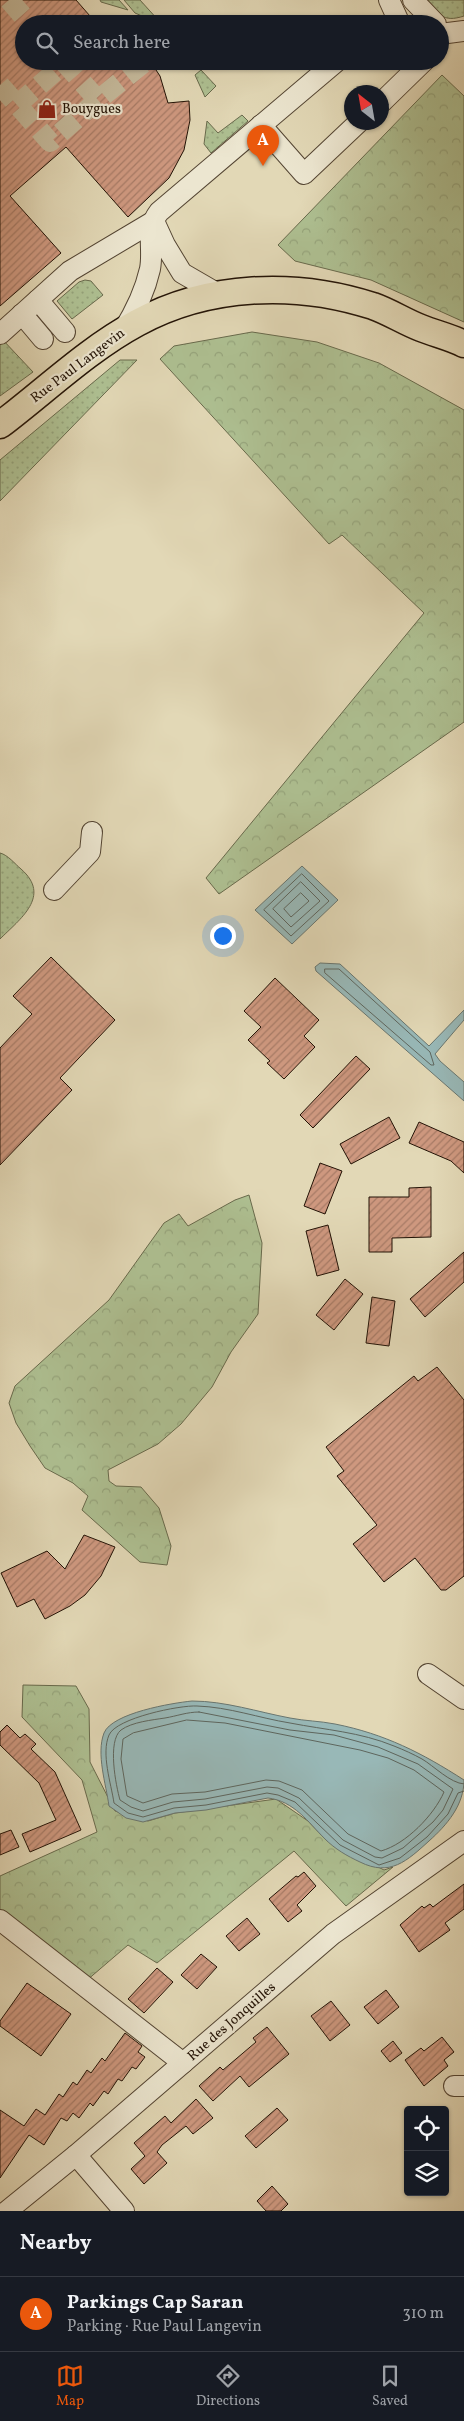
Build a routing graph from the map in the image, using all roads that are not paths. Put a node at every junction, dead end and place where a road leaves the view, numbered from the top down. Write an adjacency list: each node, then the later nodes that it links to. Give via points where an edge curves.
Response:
1 (413, 0): 2 (street)
2 (427, 15)
3 (464, 31): 4 (street)
4 (449, 33)
5 (326, 70): 8 (street)
6 (415, 70): 7 (street)
7 (389, 95)
8 (261, 125): 9 (street, via 304,174); 10 (street)
9 (351, 130)
10 (154, 220): 11 (street, via 182,273); 12 (street, via 70,271); 15 (street, via 150,231 150,268 137,307)
11 (220, 294): 14 (main road, Rue Paul Langevin, via 287,290 325,294 374,307); 15 (main road, Rue Paul Langevin, via 182,304)
12 (38, 300): 13 (street); 16 (street)
13 (22, 314): 17 (street); 18 (street)
14 (421, 328): 19 (main road, Rue Paul Langevin); 20 (main road, Rue Paul Langevin)
15 (124, 331): 21 (main road, Rue Paul Langevin)
16 (65, 332)
17 (0, 334)
18 (43, 339)
19 (464, 344)
20 (464, 357)
21 (0, 425)
22 (92, 832): 23 (street, via 90,852)
23 (54, 890)
24 (428, 1674): 25 (street)
25 (464, 1699)
26 (464, 1841): 28 (street, Rue des Jonquilles, via 333,1934)
27 (0, 1920): 28 (street)
28 (184, 2063): 29 (street, Rue des Jonquilles)
29 (76, 2155): 30 (street, Rue des Jonquilles); 31 (street)
30 (6, 2211)
31 (124, 2211)

